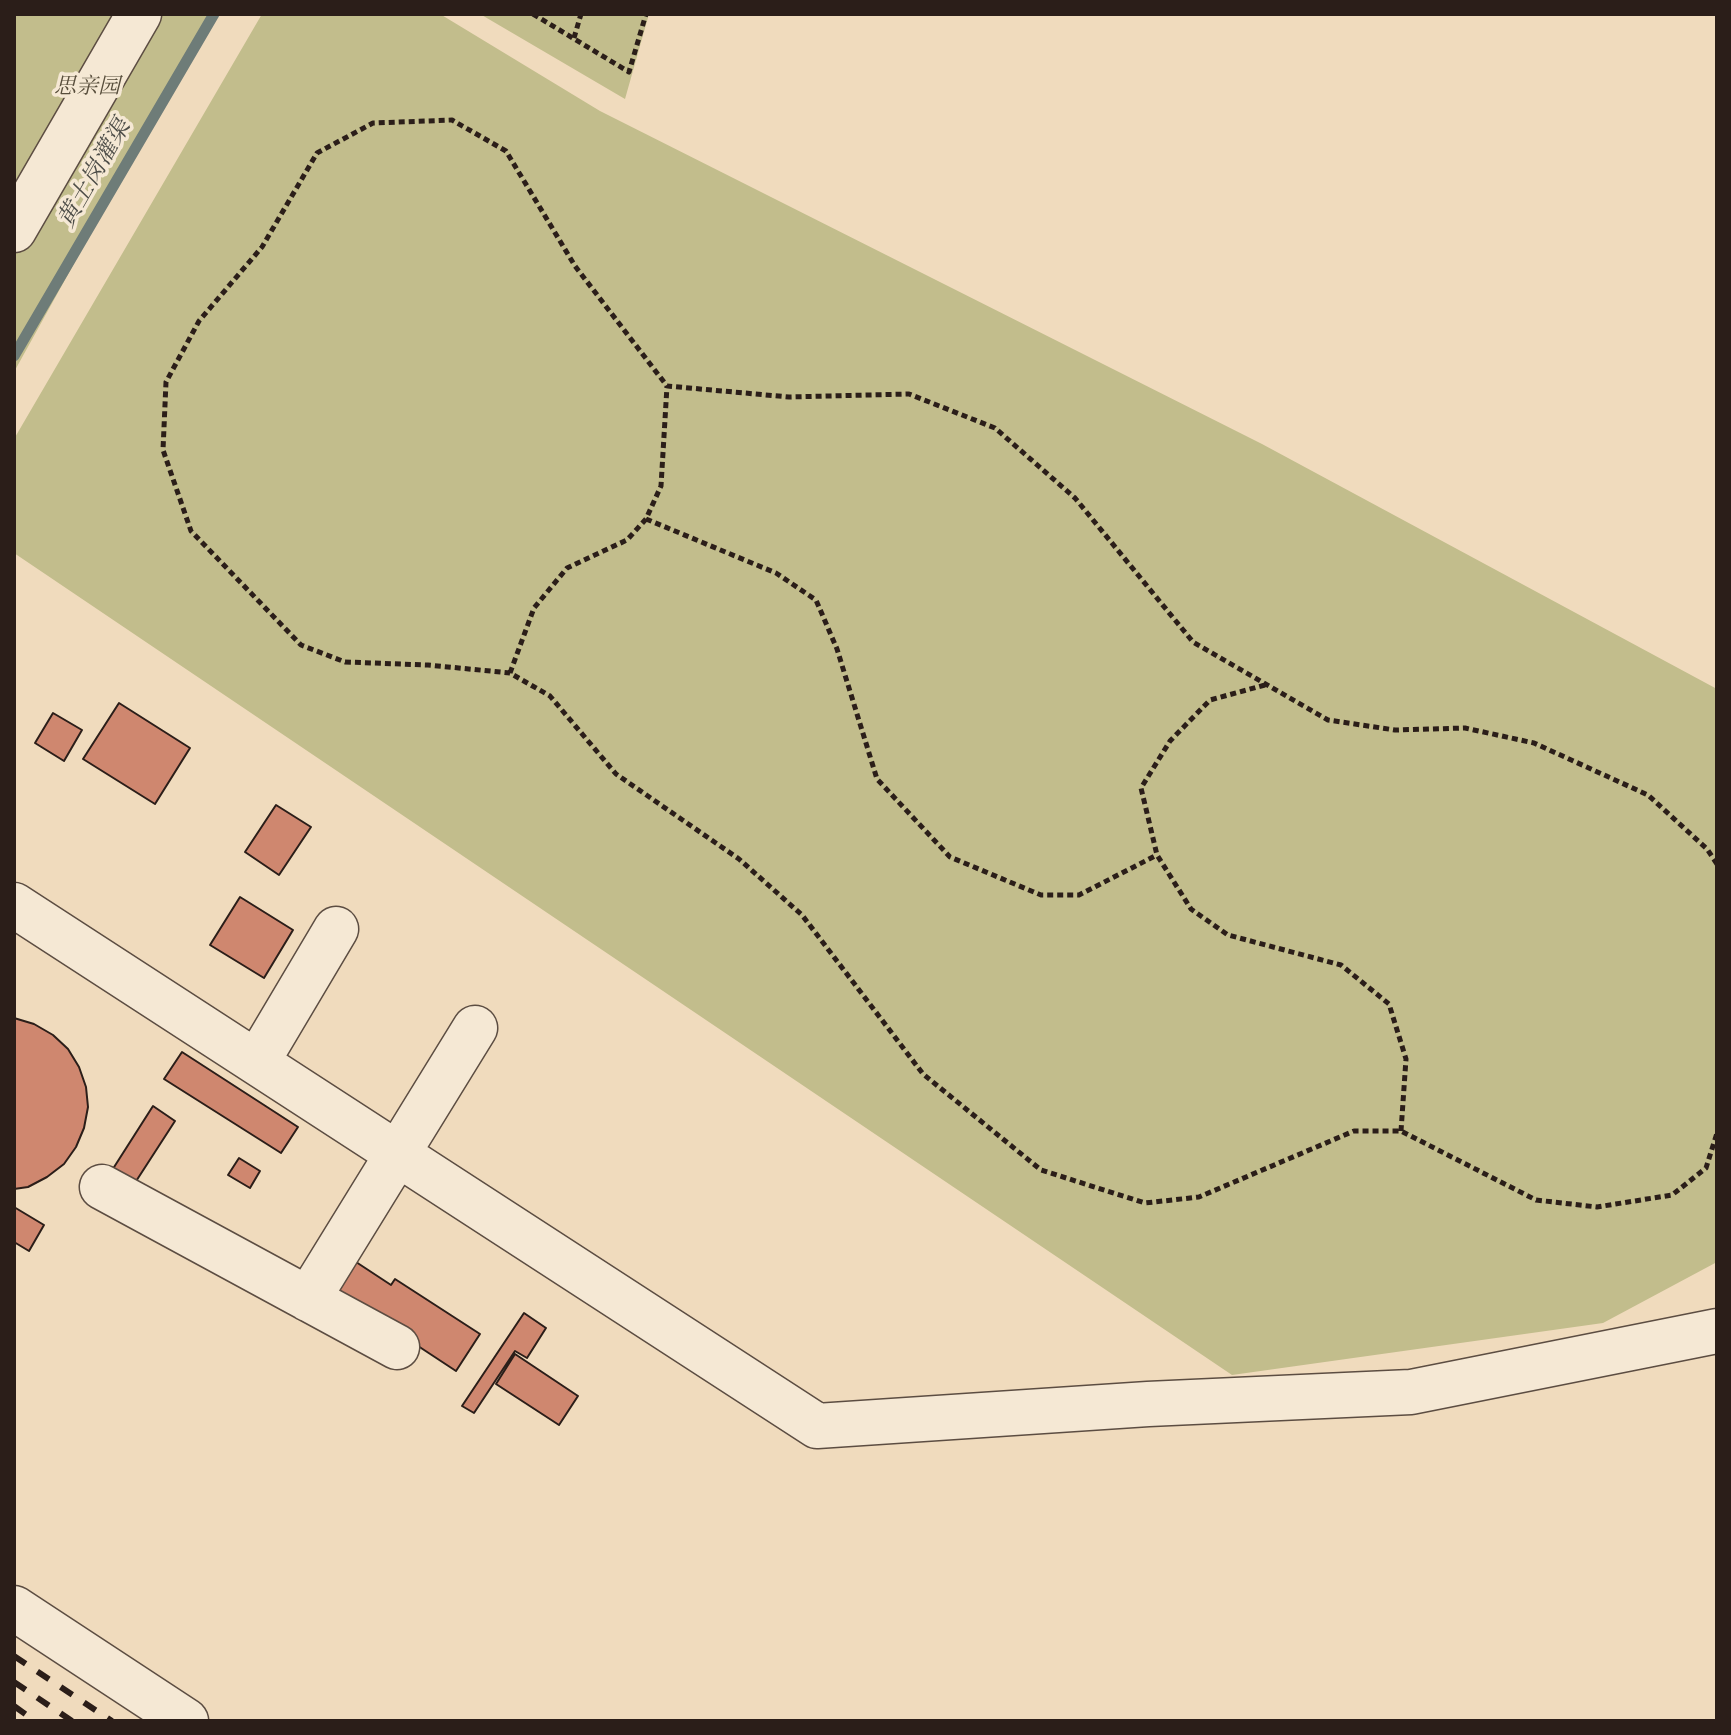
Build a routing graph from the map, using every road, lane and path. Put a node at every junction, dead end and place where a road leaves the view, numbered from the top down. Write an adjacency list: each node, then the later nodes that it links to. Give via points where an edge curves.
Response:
1 (139, 14): 6 (lane)
2 (533, 14): 5 (path)
3 (581, 14): 5 (path)
4 (646, 14): 5 (path, via 629,72)
5 (574, 38)
6 (14, 230)
7 (667, 386): 8 (path, via 661,486); 9 (path, via 575,266 506,151 452,120 373,123 317,153 262,247 199,321 166,382 163,450 191,531 301,645 345,662); 10 (path, via 789,397 909,394 995,428 1075,498 1193,642)
8 (646, 519): 9 (path, via 627,540 567,568 534,608); 11 (path, via 776,573 816,600 837,649 877,779 950,857 1041,895 1079,895)
9 (510, 673): 17 (path, via 550,696 616,774 739,859 802,915 923,1074 1041,1170 1145,1203 1199,1197 1354,1131)
10 (1265, 685): 11 (path, via 1210,700 1170,741 1141,788); 12 (path, via 1328,720 1395,730 1465,728 1534,743 1648,795)
11 (1157, 855): 17 (path, via 1191,909 1228,935 1341,965 1389,1004 1406,1059)
12 (1717, 864)
13 (14, 905): 16 (lane)
14 (336, 929): 16 (lane)
15 (475, 1028): 19 (lane)
16 (257, 1062): 19 (lane)
17 (1401, 1131): 18 (path, via 1536,1200 1597,1207 1672,1195 1706,1168)
18 (1717, 1133)
19 (397, 1154): 21 (lane); 22 (lane, via 817,1426 1411,1392)
20 (102, 1187): 21 (lane)
21 (308, 1299): 23 (lane)
22 (1717, 1331)
23 (397, 1347)
24 (14, 1608): 25 (lane)
25 (186, 1721)

